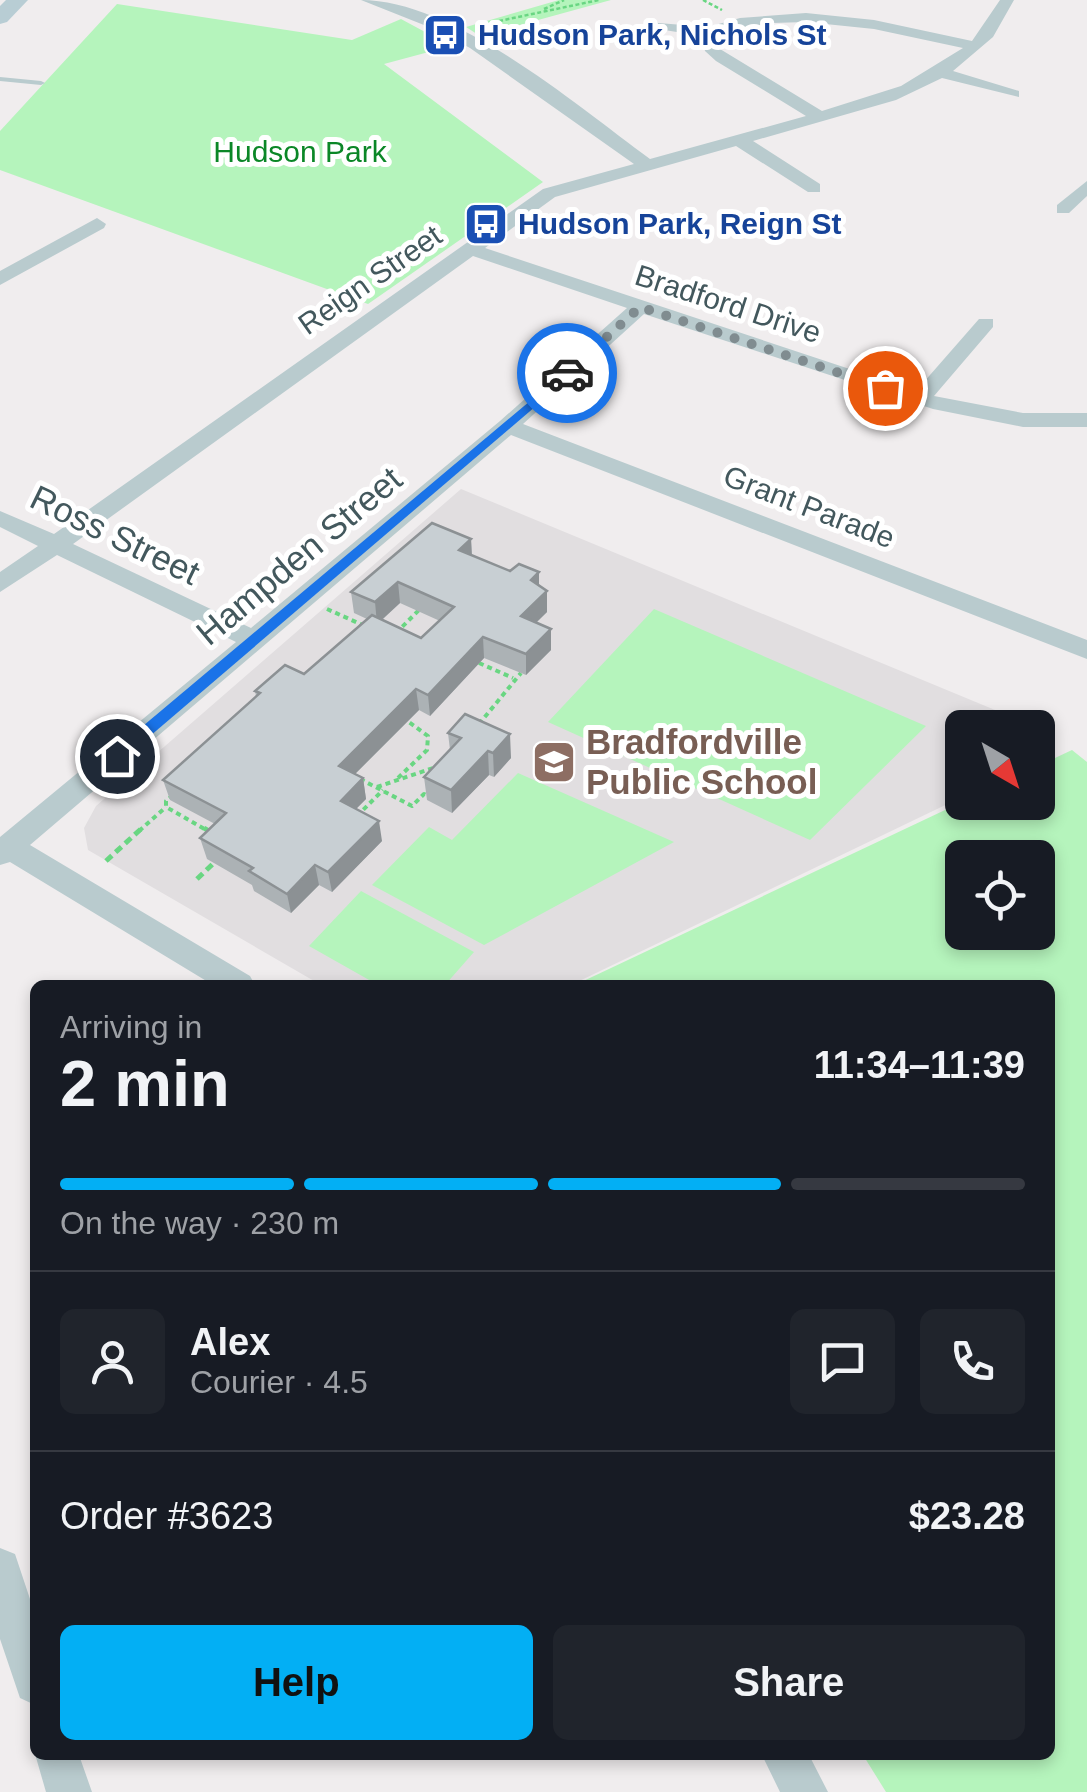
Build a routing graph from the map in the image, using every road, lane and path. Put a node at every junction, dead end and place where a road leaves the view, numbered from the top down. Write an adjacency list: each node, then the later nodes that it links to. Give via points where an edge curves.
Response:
1 (18, 0): 7 (street)
2 (368, 0): 9 (street)
3 (564, 0): 6 (path)
4 (600, 0): 6 (path)
5 (1007, 0): 11 (street, Reign Street)
6 (534, 14): 9 (path)
7 (0, 18)
8 (663, 26): 10 (street)
9 (452, 30): 18 (street)
10 (709, 32): 11 (street, via 761,8 802,4); 16 (street, via 722,58)
11 (973, 46): 12 (street, Reign Street)
12 (942, 72): 15 (street); 16 (street, Reign Street, via 890,97)
13 (0, 79): 14 (lane)
14 (41, 83)
15 (1014, 94)
16 (818, 116): 17 (street, Reign Street)
17 (738, 138): 18 (street, Reign Street); 20 (street)
18 (644, 163): 23 (street, Reign Street, via 548,193)
19 (1087, 186): 21 (street)
20 (814, 188)
21 (1063, 208)
22 (97, 224): 24 (street)
23 (470, 249): 25 (street, Bradford Drive); 31 (street, Reign Street)
24 (0, 279)
25 (640, 307): 27 (street, Bradford Drive); 29 (street, Hampden Street)
26 (986, 323): 27 (street)
27 (920, 400): 28 (street, Bradford Drive, via 995,417)
28 (1087, 420)
29 (508, 426): 37 (street, Hampden Street); 38 (street, Grant Parade)
30 (0, 518): 31 (street, Ross Street)
31 (54, 544): 32 (street, Reign Street); 37 (street, Ross Street)
32 (0, 584)
33 (324, 608): 35 (path)
34 (422, 608): 36 (path)
35 (374, 630)
36 (390, 638)
37 (254, 640): 55 (street, Hampden Street)
38 (1087, 650)
39 (480, 663): 41 (path)
40 (521, 672): 41 (path)
41 (515, 678): 42 (path)
42 (473, 729)
43 (393, 730): 46 (path, via 405,720 428,736 427,750)
44 (448, 756): 46 (path, via 435,769)
45 (354, 776): 48 (path)
46 (398, 778): 48 (path)
47 (180, 788): 50 (path)
48 (380, 789): 49 (path, via 412,806 424,794); 52 (path)
49 (430, 797)
50 (166, 808): 53 (path); 57 (path)
51 (214, 815): 53 (path)
52 (356, 817)
53 (200, 826): 54 (path)
54 (220, 837)
55 (4, 851): 59 (street)
56 (221, 856): 58 (path)
57 (106, 861)
58 (197, 879)
59 (230, 980)
60 (0, 1569): 61 (street)
61 (30, 1667)
62 (59, 1760): 64 (street)
63 (787, 1760): 65 (street)
64 (69, 1792)
65 (805, 1792)

